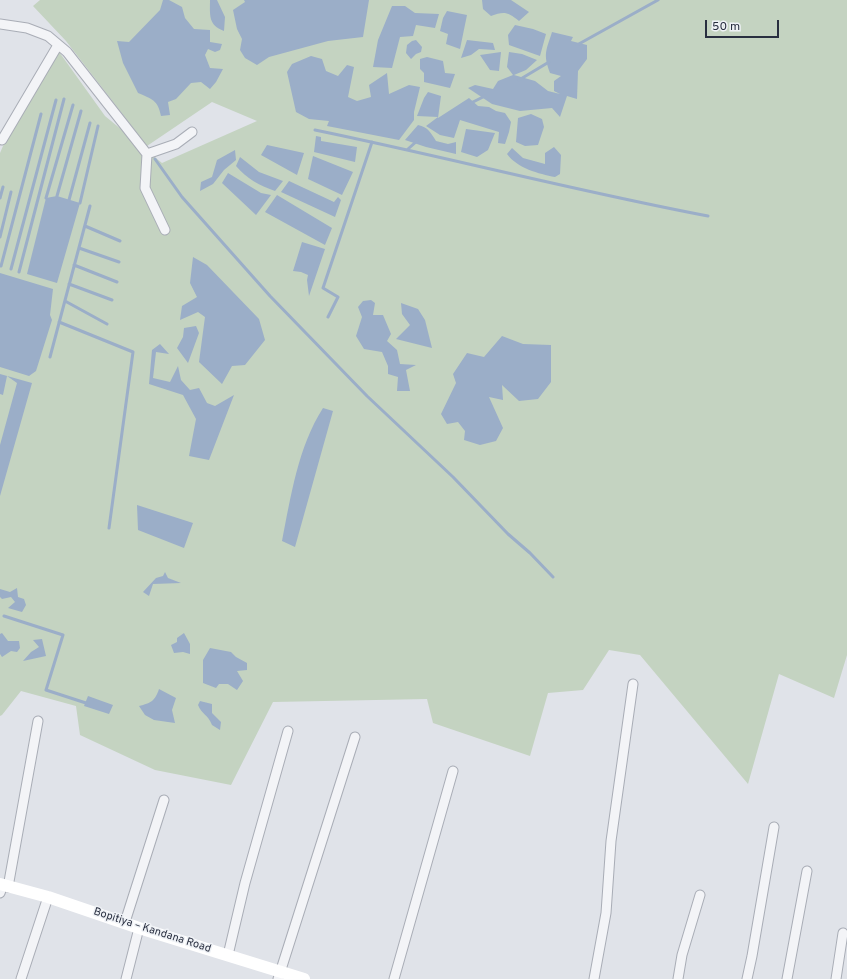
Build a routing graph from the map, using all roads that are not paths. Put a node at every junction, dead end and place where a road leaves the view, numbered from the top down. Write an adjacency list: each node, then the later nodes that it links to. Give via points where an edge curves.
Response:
1 (0, 24): 2 (street, via 27,28 48,36)
2 (58, 45): 4 (street); 5 (street, via 67,52)
3 (192, 132): 5 (street, via 176,144)
4 (2, 140)
5 (147, 154): 6 (street, via 145,188)
6 (165, 230)
7 (633, 684): 27 (street, via 611,841 606,913)
8 (38, 721): 15 (street)
9 (288, 730): 21 (street, via 245,883)
10 (355, 737): 22 (street)
11 (453, 770): 26 (street)
12 (164, 800): 18 (street)
13 (774, 827): 29 (street)
14 (807, 871): 30 (street)
15 (3, 887): 17 (street, Bopitiya – Kandana Road)
16 (700, 895): 28 (street, via 682,955)
17 (48, 897): 18 (street, Bopitiya – Kandana Road); 23 (street)
18 (125, 922): 19 (street, Bopitiya – Kandana Road)
19 (139, 928): 21 (street, Bopitiya – Kandana Road); 24 (street)
20 (843, 933): 31 (street)
21 (228, 955): 22 (street, Bopitiya – Kandana Road)
22 (280, 975): 25 (street, Bopitiya – Kandana Road)
23 (21, 979)
24 (126, 979)
25 (304, 979)
26 (394, 979)
27 (594, 979)
28 (678, 979)
29 (747, 979)
30 (787, 979)
31 (836, 979)

